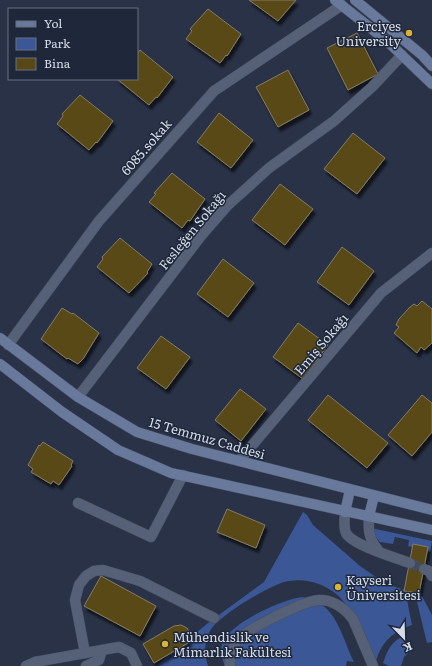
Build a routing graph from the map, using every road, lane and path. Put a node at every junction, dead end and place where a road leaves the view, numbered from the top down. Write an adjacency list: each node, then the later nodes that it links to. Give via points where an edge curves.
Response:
1 (355, 0): 4 (main road)
2 (338, 2): 3 (main road); 7 (street, 6085.sokak, via 214,90 99,221)
3 (402, 55): 5 (main road); 9 (street, Fesleğen Sokağı, via 372,87 334,121 269,168 228,205 201,236)
4 (432, 66)
5 (432, 84)
6 (432, 253): 10 (street, Emiş Sokağı, via 381,293)
7 (4, 341): 9 (main road, 15 Temmuz Caddesi)
8 (0, 364): 11 (main road, via 62,412 118,450)
9 (78, 397): 10 (main road, 15 Temmuz Caddesi, via 137,432)
10 (239, 461): 12 (main road, 15 Temmuz Caddesi)
11 (183, 475): 14 (street, via 151,537); 16 (main road)
12 (350, 490): 13 (main road, 15 Temmuz Caddesi); 16 (main road)
13 (374, 496): 15 (main road, 15 Temmuz Caddesi); 17 (main road)
14 (78, 503)
15 (432, 510)
16 (345, 512): 17 (main road); 19 (street, via 344,526 349,537)
17 (369, 516): 18 (main road); 19 (street, via 368,534 370,541)
18 (432, 530)
19 (378, 550): 20 (street)
20 (410, 563)
21 (424, 569): 22 (street)
22 (432, 576)
23 (214, 618): 25 (street, via 140,581 103,570 94,571 79,585 75,600)
24 (102, 650): 25 (street); 27 (street, via 99,660); 28 (street, via 124,648 131,653)
25 (85, 653): 26 (street)
26 (26, 666)
27 (86, 666)
28 (138, 666)
29 (230, 666): 30 (street, via 233,648 246,633 305,603 320,600 338,605 349,614)
30 (373, 666)

